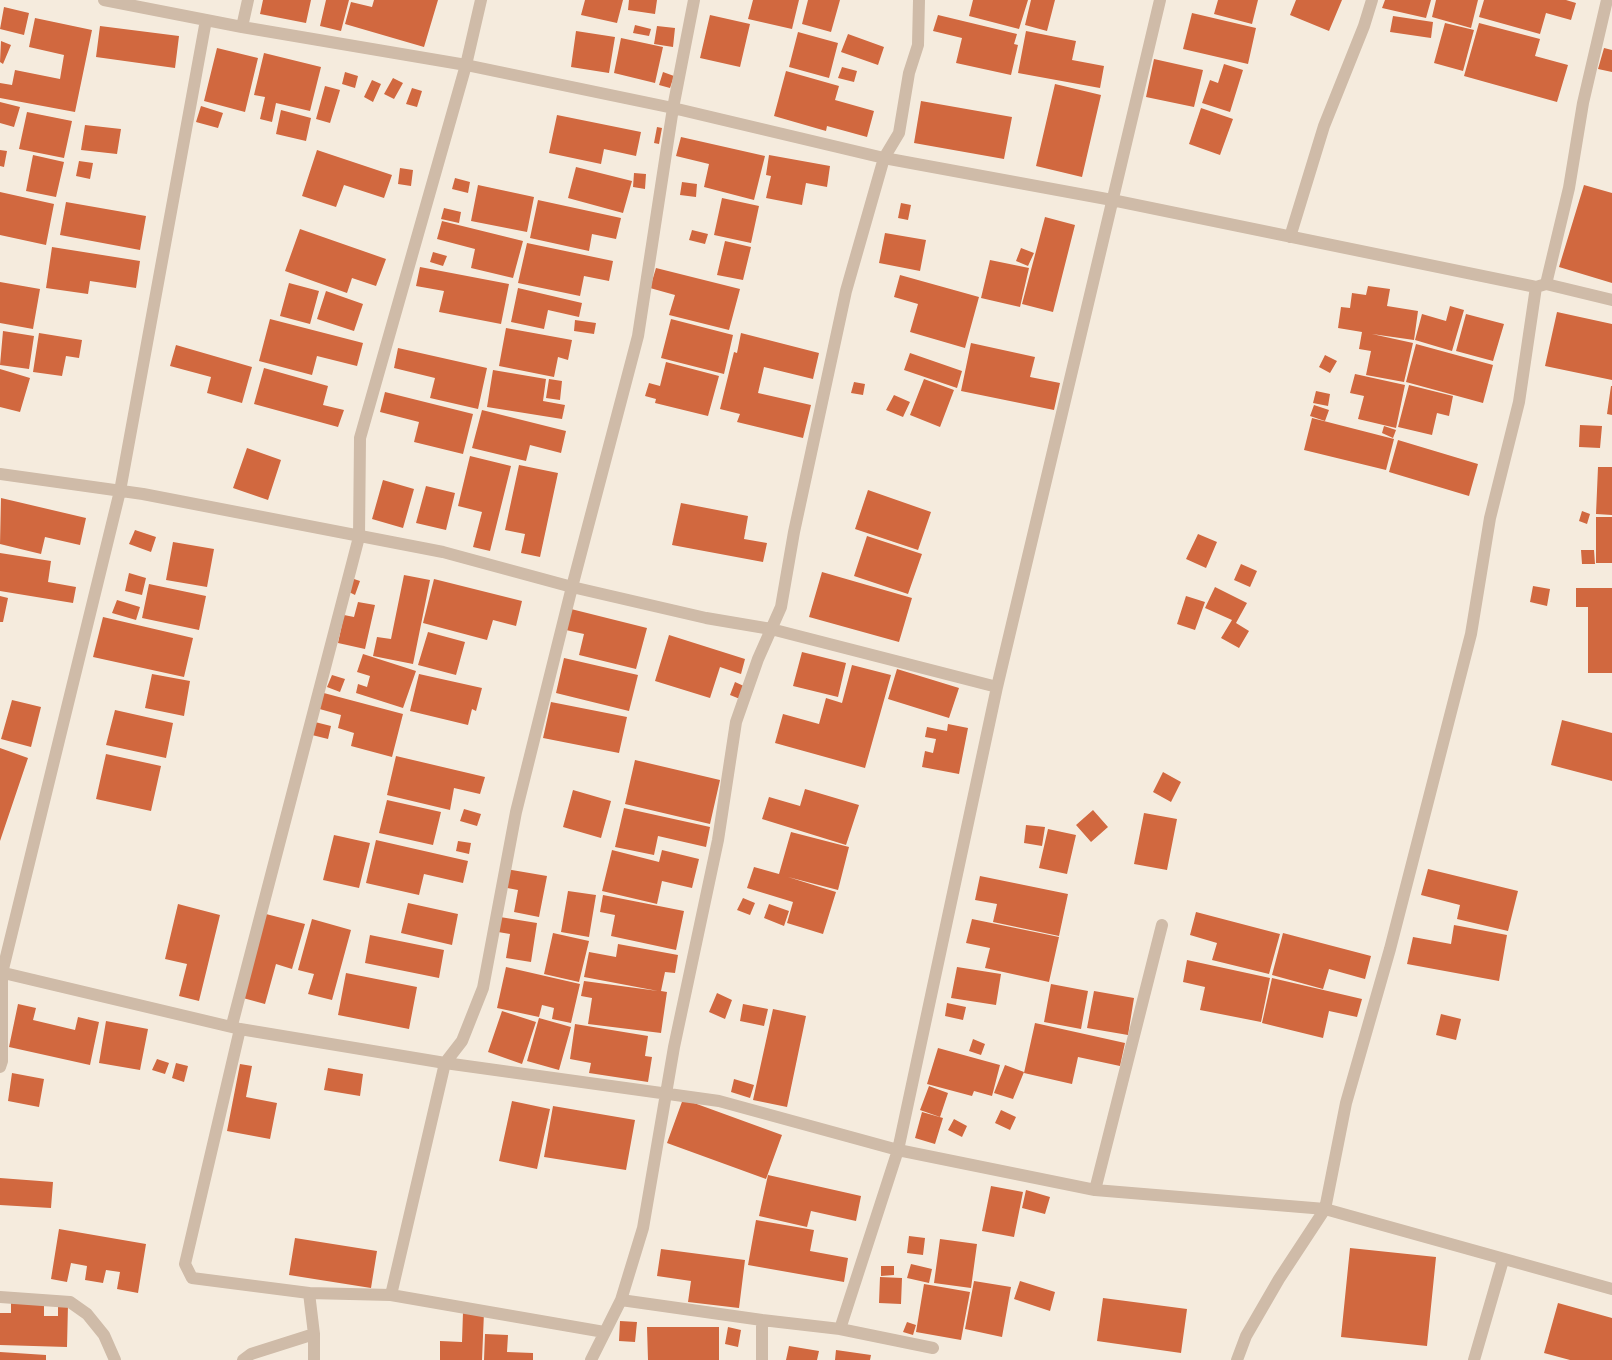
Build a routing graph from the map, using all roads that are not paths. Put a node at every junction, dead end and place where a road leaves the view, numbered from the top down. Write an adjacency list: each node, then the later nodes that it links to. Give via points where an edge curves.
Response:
1 (104, 0): 9 (street)
2 (248, 0): 10 (street)
3 (481, 0): 11 (street)
4 (694, 0): 12 (street)
5 (920, 0): 13 (street, via 918,45 908,73 899,133)
6 (1160, 0): 14 (street)
7 (1372, 0): 15 (street, via 1324,126)
8 (1607, 0): 16 (street, via 1583,103 1569,188)
9 (206, 20): 10 (street); 19 (street)
10 (242, 27): 11 (street)
11 (466, 65): 12 (street); 20 (street, via 360,438)
12 (673, 108): 13 (street); 21 (street, via 638,336)
13 (884, 158): 14 (street); 22 (street, via 846,291 781,607)
14 (1112, 200): 15 (street); 23 (street)
15 (1290, 237): 16 (street)
16 (1541, 286): 17 (street); 32 (street, via 1519,402 1490,518 1471,634 1393,939 1346,1103)
17 (1612, 300)
18 (0, 474): 19 (street)
19 (120, 491): 20 (street); 25 (street)
20 (359, 537): 21 (street, via 443,552); 26 (street)
21 (572, 587): 22 (street, via 706,618); 27 (street, via 516,812 483,988 462,1041)
22 (772, 629): 23 (street); 29 (street, via 736,722 718,840)
23 (997, 687): 30 (street)
24 (1162, 925): 31 (street)
25 (1, 972): 26 (street); 28 (street)
26 (236, 1027): 27 (street); 35 (street, via 185,1264 192,1278)
27 (445, 1063): 29 (street); 36 (street)
28 (0, 1067)
29 (666, 1095): 30 (street, via 718,1101); 38 (street, via 643,1228)
30 (898, 1150): 31 (street); 40 (street)
31 (1095, 1190): 32 (street)
32 (1325, 1209): 33 (street); 49 (street, via 1279,1279 1246,1336)
33 (1503, 1260): 34 (street); 50 (street)
34 (1612, 1289)
35 (309, 1293): 36 (street); 42 (street)
36 (392, 1295): 41 (street)
37 (0, 1297): 44 (street, via 70,1302 87,1314 104,1335)
38 (621, 1300): 39 (street); 41 (street)
39 (762, 1320): 40 (street); 48 (street)
40 (840, 1329): 43 (street)
41 (604, 1332): 47 (street)
42 (314, 1334): 45 (street, via 251,1354); 46 (street)
43 (933, 1348)
44 (115, 1360)
45 (243, 1360)
46 (314, 1360)
47 (591, 1360)
48 (762, 1360)
49 (1237, 1360)
50 (1474, 1360)

